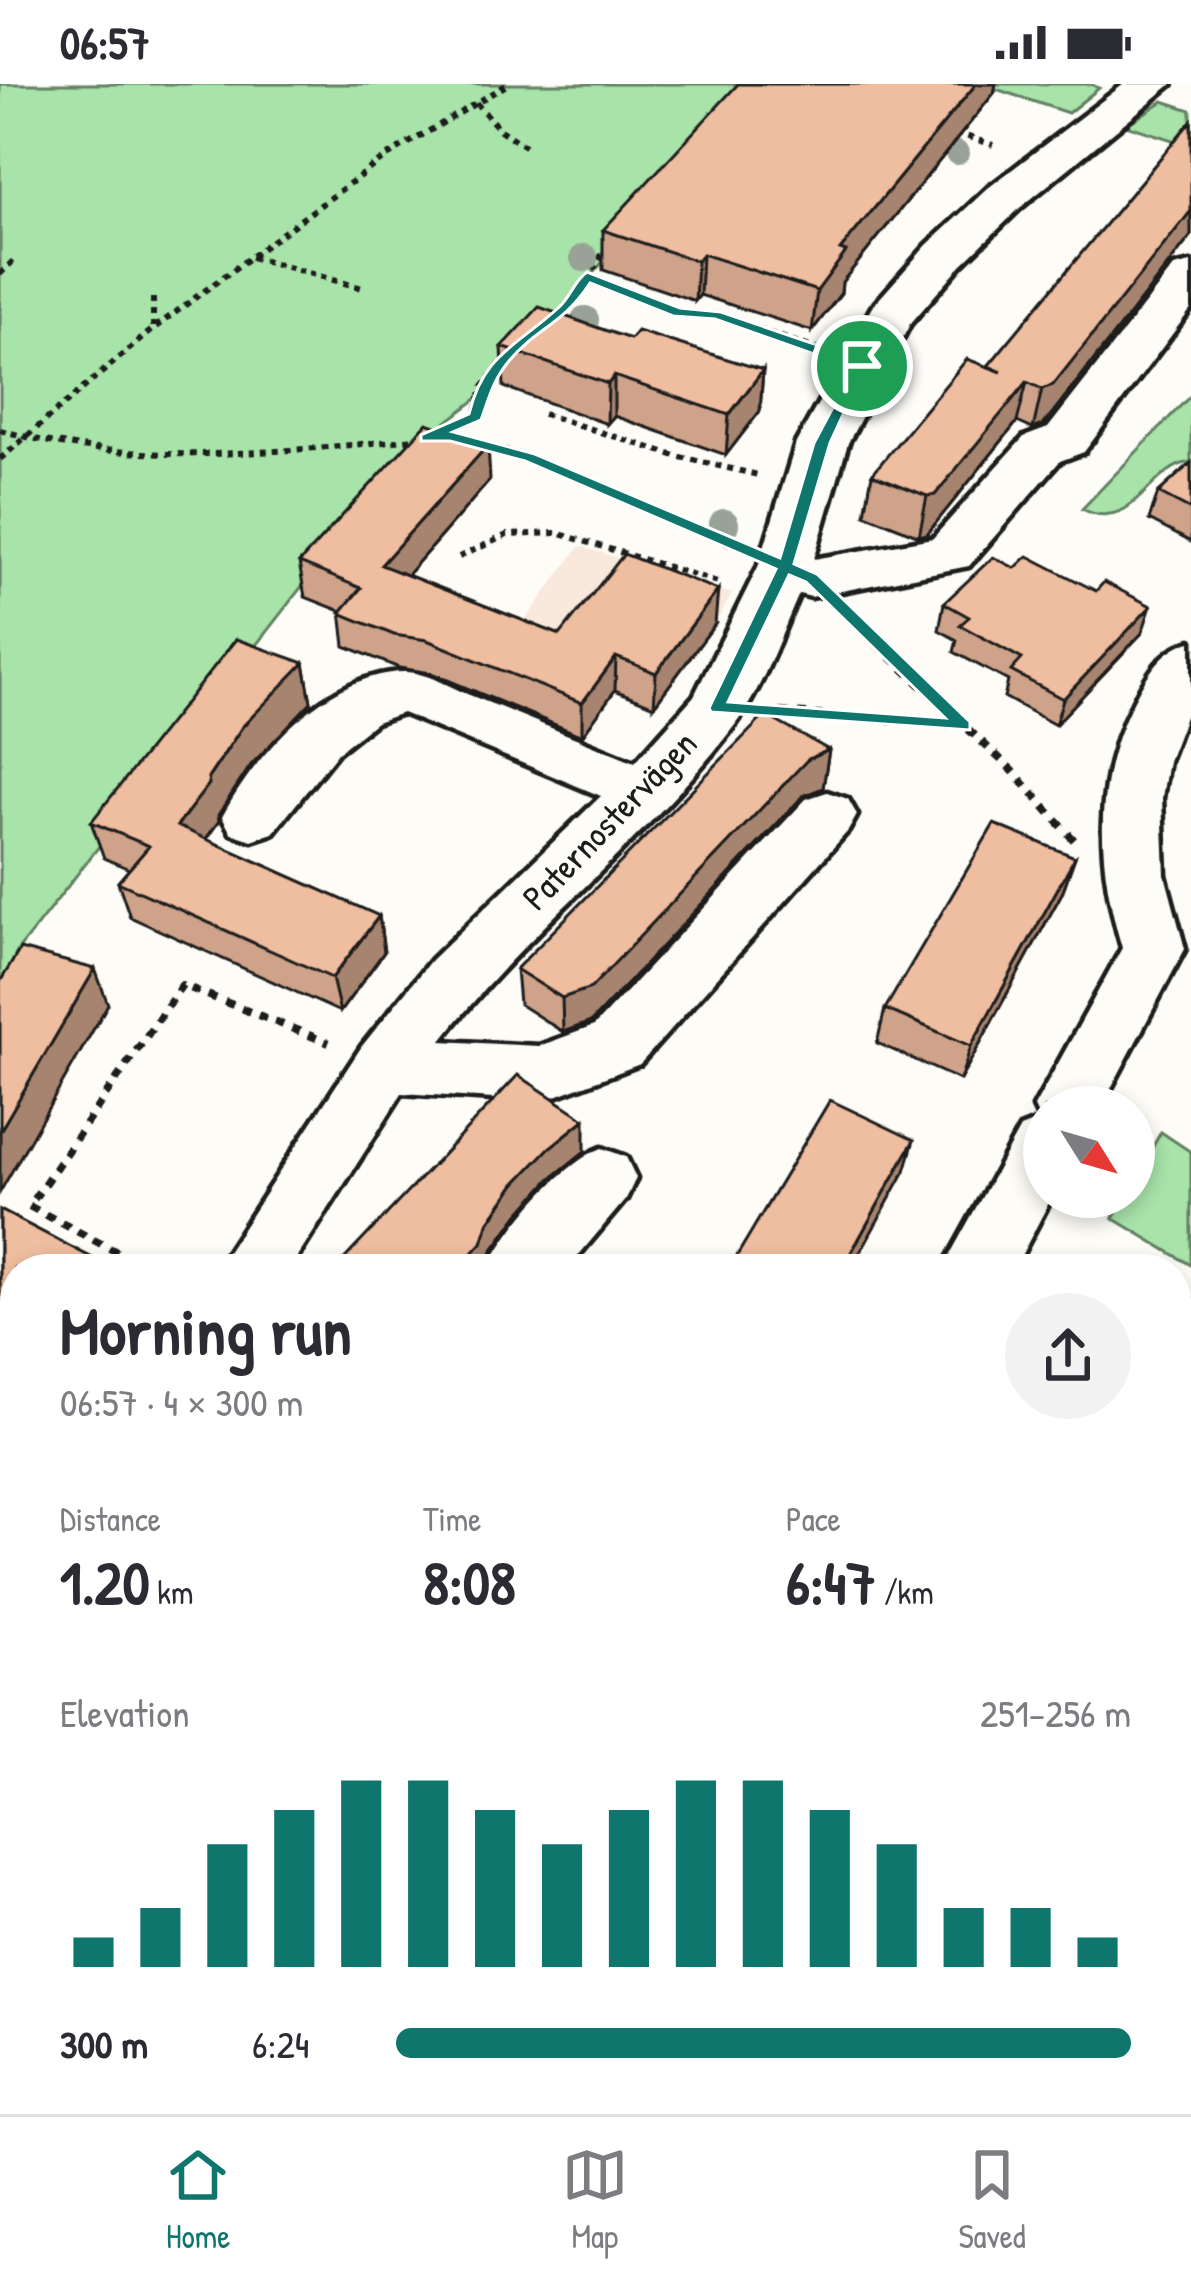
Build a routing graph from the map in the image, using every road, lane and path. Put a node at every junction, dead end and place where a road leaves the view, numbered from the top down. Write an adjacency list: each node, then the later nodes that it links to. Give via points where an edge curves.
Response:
1 (508, 84): 3 (path)
2 (1151, 84): 6 (street, Paternostervägen)
3 (476, 103): 5 (path); 8 (path, via 383,158)
4 (940, 128): 6 (path)
5 (526, 147)
6 (1046, 161): 18 (street, Paternostervägen, via 944,255 889,318)
7 (617, 235): 11 (path)
8 (249, 257): 13 (path); 16 (path)
9 (16, 259): 10 (path)
10 (0, 274)
11 (587, 276): 15 (path); 18 (path, via 678,313 716,315)
12 (1191, 277): 30 (street, via 1066,440 1042,449 950,553)
13 (366, 289)
14 (154, 298): 16 (path)
15 (552, 320)
16 (153, 329): 22 (path)
17 (521, 343): 23 (path, via 483,387 476,417)
18 (862, 366): 28 (street, Paternostervägen)
19 (543, 414): 28 (path, via 676,456)
20 (0, 430): 22 (path)
21 (450, 436): 23 (path)
22 (23, 438): 23 (path, via 142,457 310,452); 25 (path)
23 (427, 438)
24 (470, 442): 30 (path, via 530,458)
25 (13, 446): 26 (path); 27 (path)
26 (0, 448)
27 (0, 459)
28 (807, 485): 30 (street, Paternostervägen)
29 (459, 557): 30 (path, via 507,535 557,533)
30 (789, 581): 32 (street, Paternostervägen); 33 (path)
31 (1191, 661): 37 (street, via 1166,687 1142,736 1132,801)
32 (717, 708): 33 (path); 34 (street, Paternostervägen)
33 (964, 726): 37 (path, via 1071,838)
34 (645, 790): 36 (street, via 406,692 376,695 333,719); 39 (street, Paternostervägen, via 452,978)
35 (826, 815): 39 (street, via 617,1045 540,1074)
36 (252, 817)
37 (1134, 882): 38 (street)
38 (1173, 958): 40 (street)
39 (385, 1065): 43 (path, via 182,985 29,1206); 44 (street, Paternostervägen)
40 (1082, 1086)
41 (602, 1178): 45 (street)
42 (1023, 1186): 46 (street)
43 (120, 1254)
44 (261, 1254)
45 (536, 1254)
46 (985, 1254)

